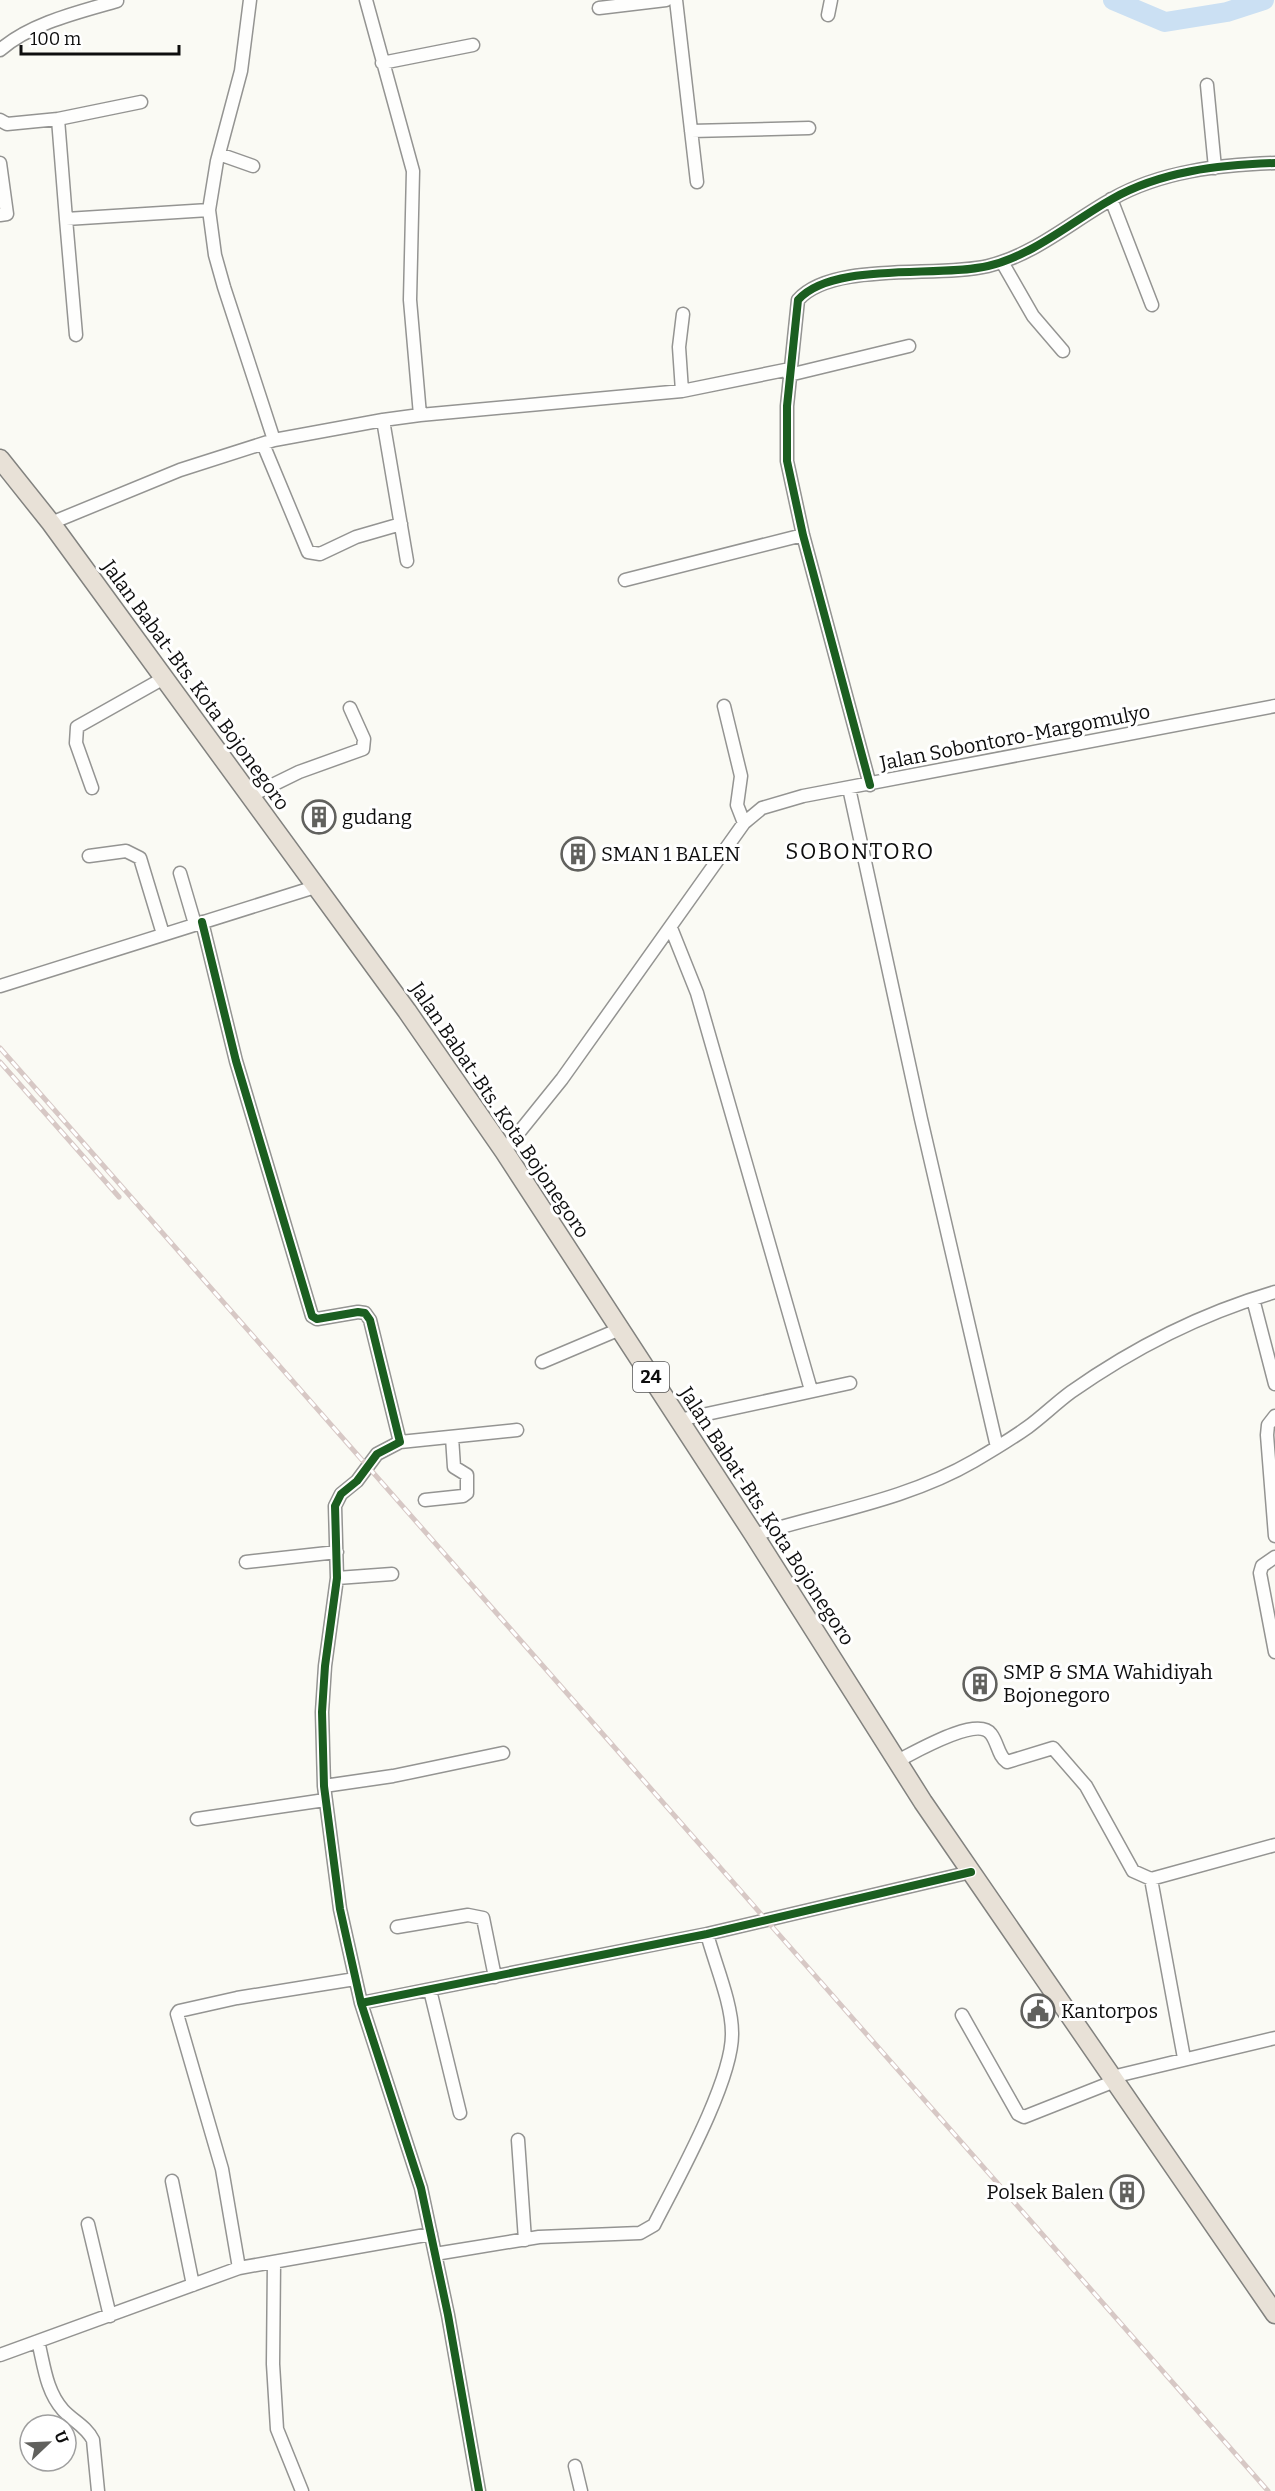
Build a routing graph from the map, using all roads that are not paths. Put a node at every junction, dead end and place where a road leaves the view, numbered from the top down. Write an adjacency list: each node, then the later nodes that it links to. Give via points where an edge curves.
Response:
1 (250, 0): 18 (street, via 241,71)
2 (366, 0): 11 (street)
3 (666, 0): 7 (street)
4 (676, 0): 17 (street)
5 (831, 0): 8 (street)
6 (117, 1): 10 (street, via 47,25)
7 (599, 8)
8 (828, 15)
9 (473, 45): 11 (street)
10 (0, 50)
11 (382, 63): 36 (street, via 414,175 410,300)
12 (1207, 85): 22 (street)
13 (141, 102): 14 (street)
14 (58, 119): 15 (street, via 7,124); 27 (street)
15 (0, 120)
16 (809, 128): 17 (street)
17 (691, 131): 23 (street)
18 (219, 154): 21 (street); 25 (street)
19 (0, 163): 26 (street, via 7,214)
20 (1275, 163): 22 (street)
21 (253, 166)
22 (1215, 168): 24 (street, via 1155,179)
23 (697, 182)
24 (1111, 200): 28 (street); 29 (street)
25 (209, 210): 27 (street); 38 (street, via 224,287)
26 (0, 215)
27 (66, 219): 31 (street)
28 (1002, 262): 33 (street, via 1033,316); 34 (street, via 961,270 864,275 819,285 796,303)
29 (1152, 305)
30 (683, 314): 35 (street, via 679,355)
31 (76, 335)
32 (909, 346): 34 (street)
33 (1063, 351)
34 (790, 372): 35 (street); 42 (street, via 786,450)
35 (682, 391): 36 (street)
36 (420, 415): 37 (street)
37 (383, 420): 38 (street); 41 (street)
38 (268, 442): 40 (street, via 186,468); 41 (street, via 308,552 320,554 356,537)
39 (3, 467): 40 (highway, Jalan Babat-Bts. Kota Bojonegoro / 24)
40 (51, 523): 45 (highway, Jalan Babat-Bts. Kota Bojonegoro / 24)
41 (401, 524): 43 (street)
42 (803, 535): 44 (street); 49 (street)
43 (407, 561)
44 (625, 580)
45 (164, 678): 50 (street, via 77,727 76,742); 52 (highway, Jalan Babat-Bts. Kota Bojonegoro / 24)
46 (724, 706): 53 (street, via 741,776 737,805)
47 (1275, 706): 49 (street, Jalan Sobontoro-Margomulyo)
48 (350, 708): 52 (street, via 364,740 363,749 318,764)
49 (870, 785): 51 (street, Jalan Sobontoro-Margomulyo)
50 (92, 788)
51 (849, 788): 53 (street, Jalan Sobontoro-Margomulyo, via 771,804); 74 (street)
52 (250, 796): 56 (highway, Jalan Babat-Bts. Kota Bojonegoro / 24)
53 (744, 823): 58 (street, Jalan Sobontoro-Margomulyo)
54 (89, 856): 59 (street, via 126,851 140,858)
55 (180, 873): 57 (street)
56 (315, 887): 57 (street); 61 (highway, Jalan Babat-Bts. Kota Bojonegoro / 24, via 408,1011)
57 (198, 923): 59 (street); 73 (street, via 276,1205 312,1316 317,1319 358,1312 365,1313 370,1320)
58 (671, 928): 61 (street, Jalan Sobontoro-Margomulyo); 68 (street, via 697,993)
59 (163, 934): 60 (street)
60 (0, 986)
61 (504, 1151): 64 (highway, Jalan Babat-Bts. Kota Bojonegoro / 24)
62 (1275, 1292): 63 (street)
63 (1253, 1299): 67 (street); 74 (street, via 1139,1350 1071,1392)
64 (620, 1329): 65 (street); 70 (highway, Jalan Babat-Bts. Kota Bojonegoro / 24)
65 (542, 1362)
66 (850, 1383): 68 (street)
67 (1275, 1384)
68 (811, 1390): 70 (street)
69 (1275, 1416): 77 (street, via 1267,1435)
70 (679, 1420): 76 (highway, Jalan Babat-Bts. Kota Bojonegoro / 24)
71 (517, 1430): 72 (street)
72 (452, 1437): 73 (street); 75 (street, via 454,1467 467,1475 467,1493)
73 (400, 1442): 78 (street, via 377,1454 337,1499)
74 (997, 1447): 76 (street, via 926,1485)
75 (425, 1500)
76 (754, 1535): 85 (highway, Jalan Babat-Bts. Kota Bojonegoro / 24)
77 (1275, 1536)
78 (336, 1552): 80 (street); 82 (street)
79 (1275, 1557): 83 (street, via 1262,1566 1260,1573)
80 (246, 1562)
81 (392, 1574): 82 (street)
82 (338, 1578): 86 (street, via 325,1666)
83 (1275, 1652)
84 (503, 1753): 86 (street)
85 (897, 1761): 90 (highway, Jalan Babat-Bts. Kota Bojonegoro / 24); 91 (street, via 969,1728 991,1733 1007,1762 1052,1748 1086,1786 1133,1871)
86 (324, 1786): 87 (street)
87 (325, 1800): 88 (street); 95 (street, via 338,1900)
88 (197, 1819)
89 (1275, 1845): 91 (street)
90 (970, 1872): 93 (street); 101 (highway, Jalan Babat-Bts. Kota Bojonegoro / 24)
91 (1151, 1879): 100 (street)
92 (397, 1927): 94 (street, via 468,1915 483,1918)
93 (707, 1934): 94 (street); 107 (street, via 730,2017 732,2050 698,2137 654,2225 640,2233)
94 (495, 1977): 96 (street)
95 (356, 1979): 97 (street); 110 (street, via 237,1998 177,2014 222,2169)
96 (430, 1990): 97 (street); 102 (street)
97 (361, 2003): 106 (street, via 410,2150)
98 (962, 2015): 101 (street, via 1023,2117)
99 (1275, 2037): 100 (street)
100 (1184, 2058): 101 (street)
101 (1114, 2079): 112 (highway, Jalan Babat-Bts. Kota Bojonegoro / 24)
102 (460, 2113)
103 (518, 2140): 107 (street)
104 (172, 2181): 111 (street)
105 (88, 2224): 113 (street)
106 (431, 2234): 108 (street); 109 (street)
107 (525, 2240): 108 (street)
108 (435, 2254): 119 (street)
109 (274, 2262): 110 (street); 118 (street, via 276,2429)
110 (239, 2268): 111 (street)
111 (193, 2284): 113 (street)
112 (1275, 2314)
113 (110, 2316): 114 (street)
114 (38, 2341): 115 (street); 117 (street, via 54,2399 93,2440)
115 (0, 2355)
116 (575, 2466): 120 (street)
117 (98, 2491)
118 (302, 2491)
119 (479, 2491)
120 (581, 2491)

